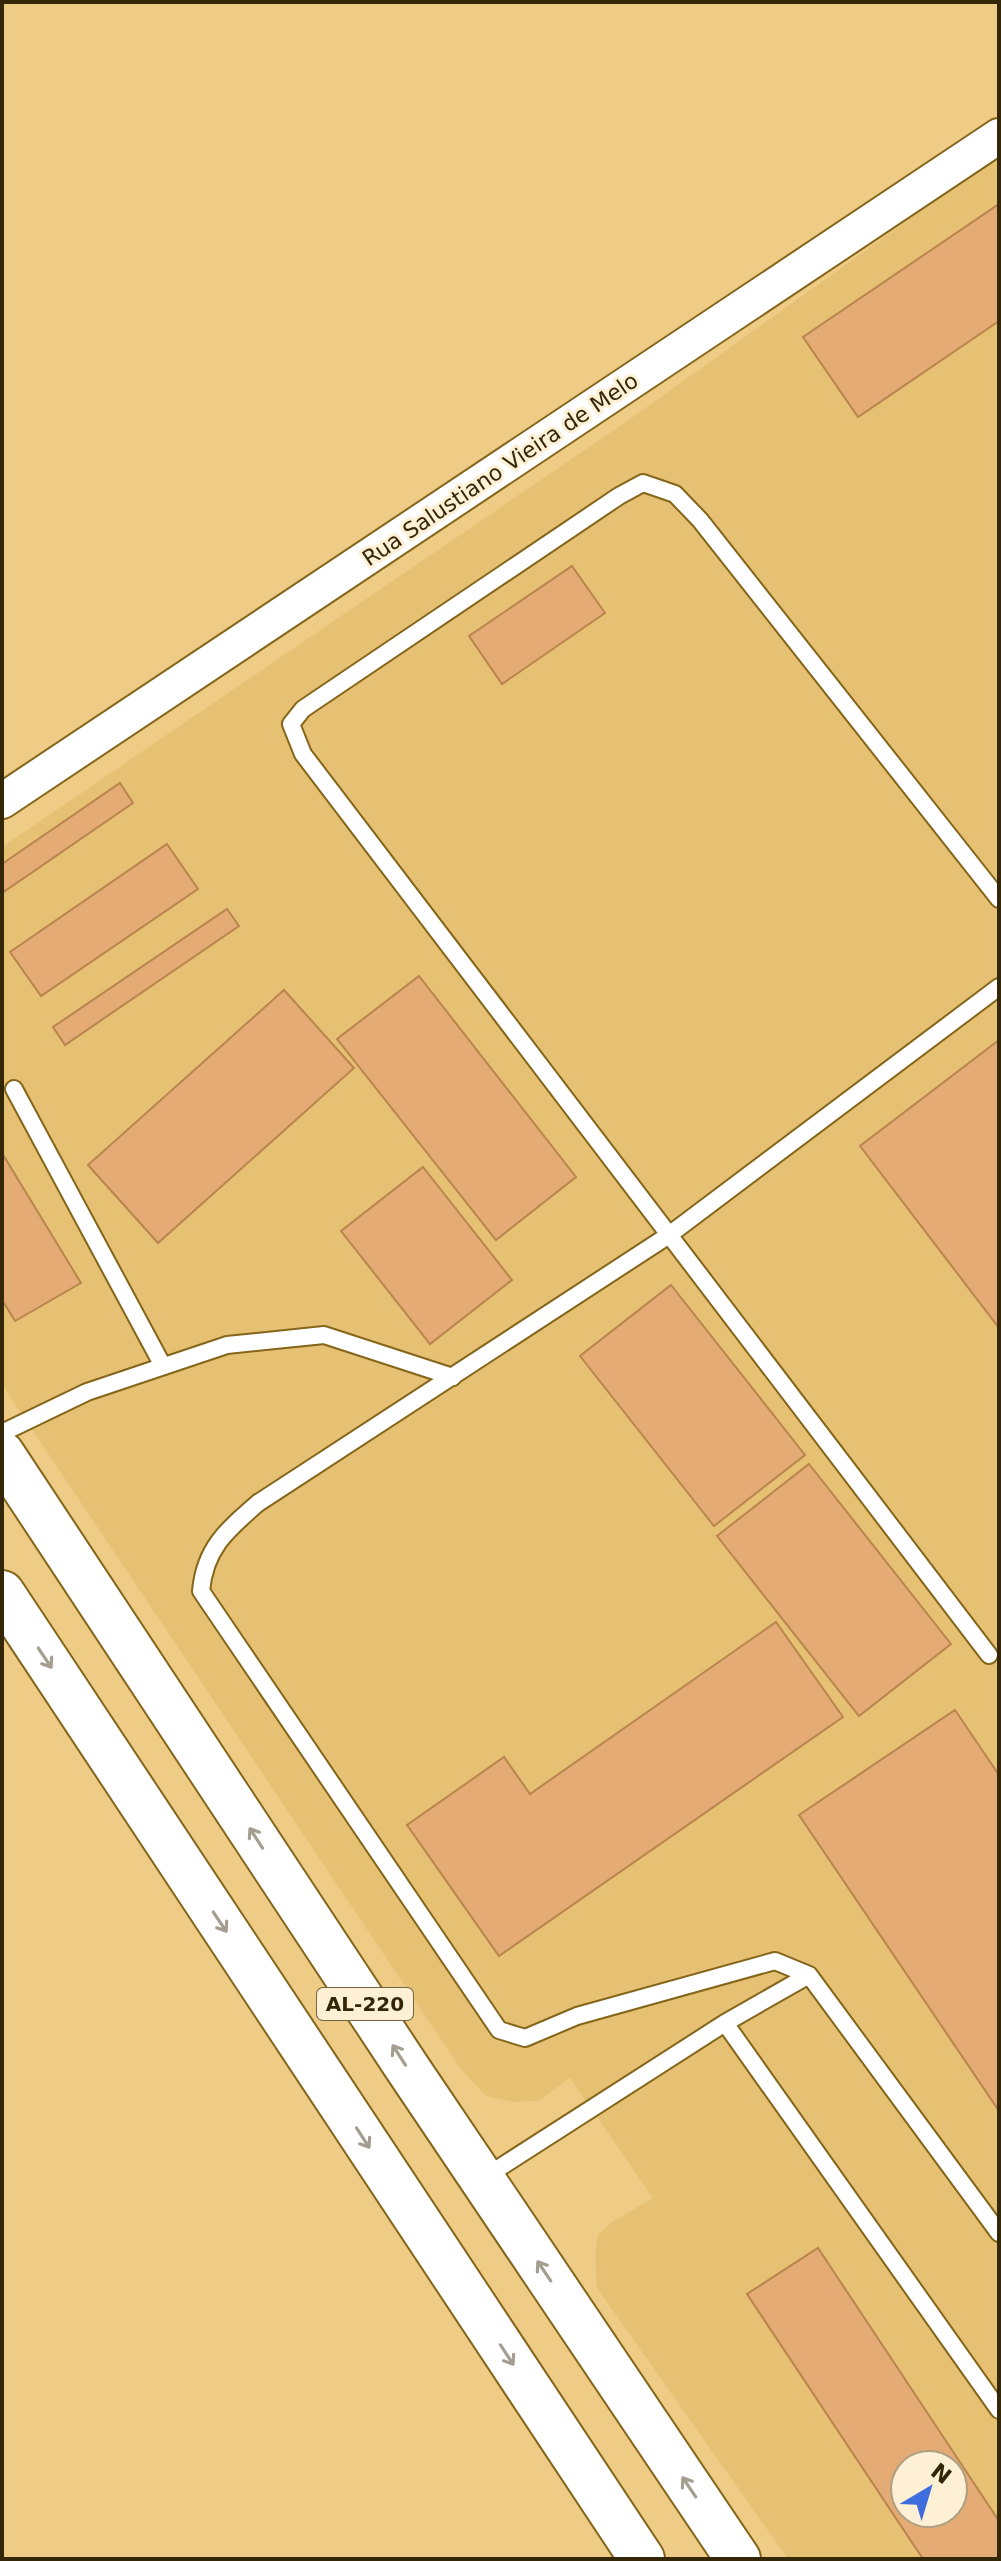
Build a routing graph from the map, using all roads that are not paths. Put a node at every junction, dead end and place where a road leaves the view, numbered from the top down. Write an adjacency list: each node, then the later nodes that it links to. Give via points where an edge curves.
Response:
1 (999, 136): 2 (street, Rua Salustiano Vieira de Melo)
2 (2, 801)
3 (999, 899): 6 (lane, via 700,520 675,494 643,483 303,709 291,724 303,754)
4 (999, 987): 6 (lane)
5 (14, 1089): 7 (lane)
6 (669, 1235): 8 (lane); 12 (lane)
7 (163, 1366): 8 (lane, via 227,1345 324,1335); 9 (lane, via 87,1392)
8 (453, 1377): 13 (lane, via 258,1503 223,1534 203,1568 201,1591 499,2030 525,2038 577,2016 775,1961)
9 (2, 1433)
10 (2, 1454): 15 (highway, AL-220, one-way to 10)
11 (2, 1593): 18 (highway, AL-220, one-way to 18)
12 (989, 1655)
13 (809, 1975): 14 (lane); 16 (lane)
14 (725, 2023): 15 (lane); 17 (lane)
15 (482, 2179): 19 (highway, AL-220, one-way to 15)
16 (999, 2233)
17 (999, 2410)
18 (642, 2559)
19 (738, 2559)

